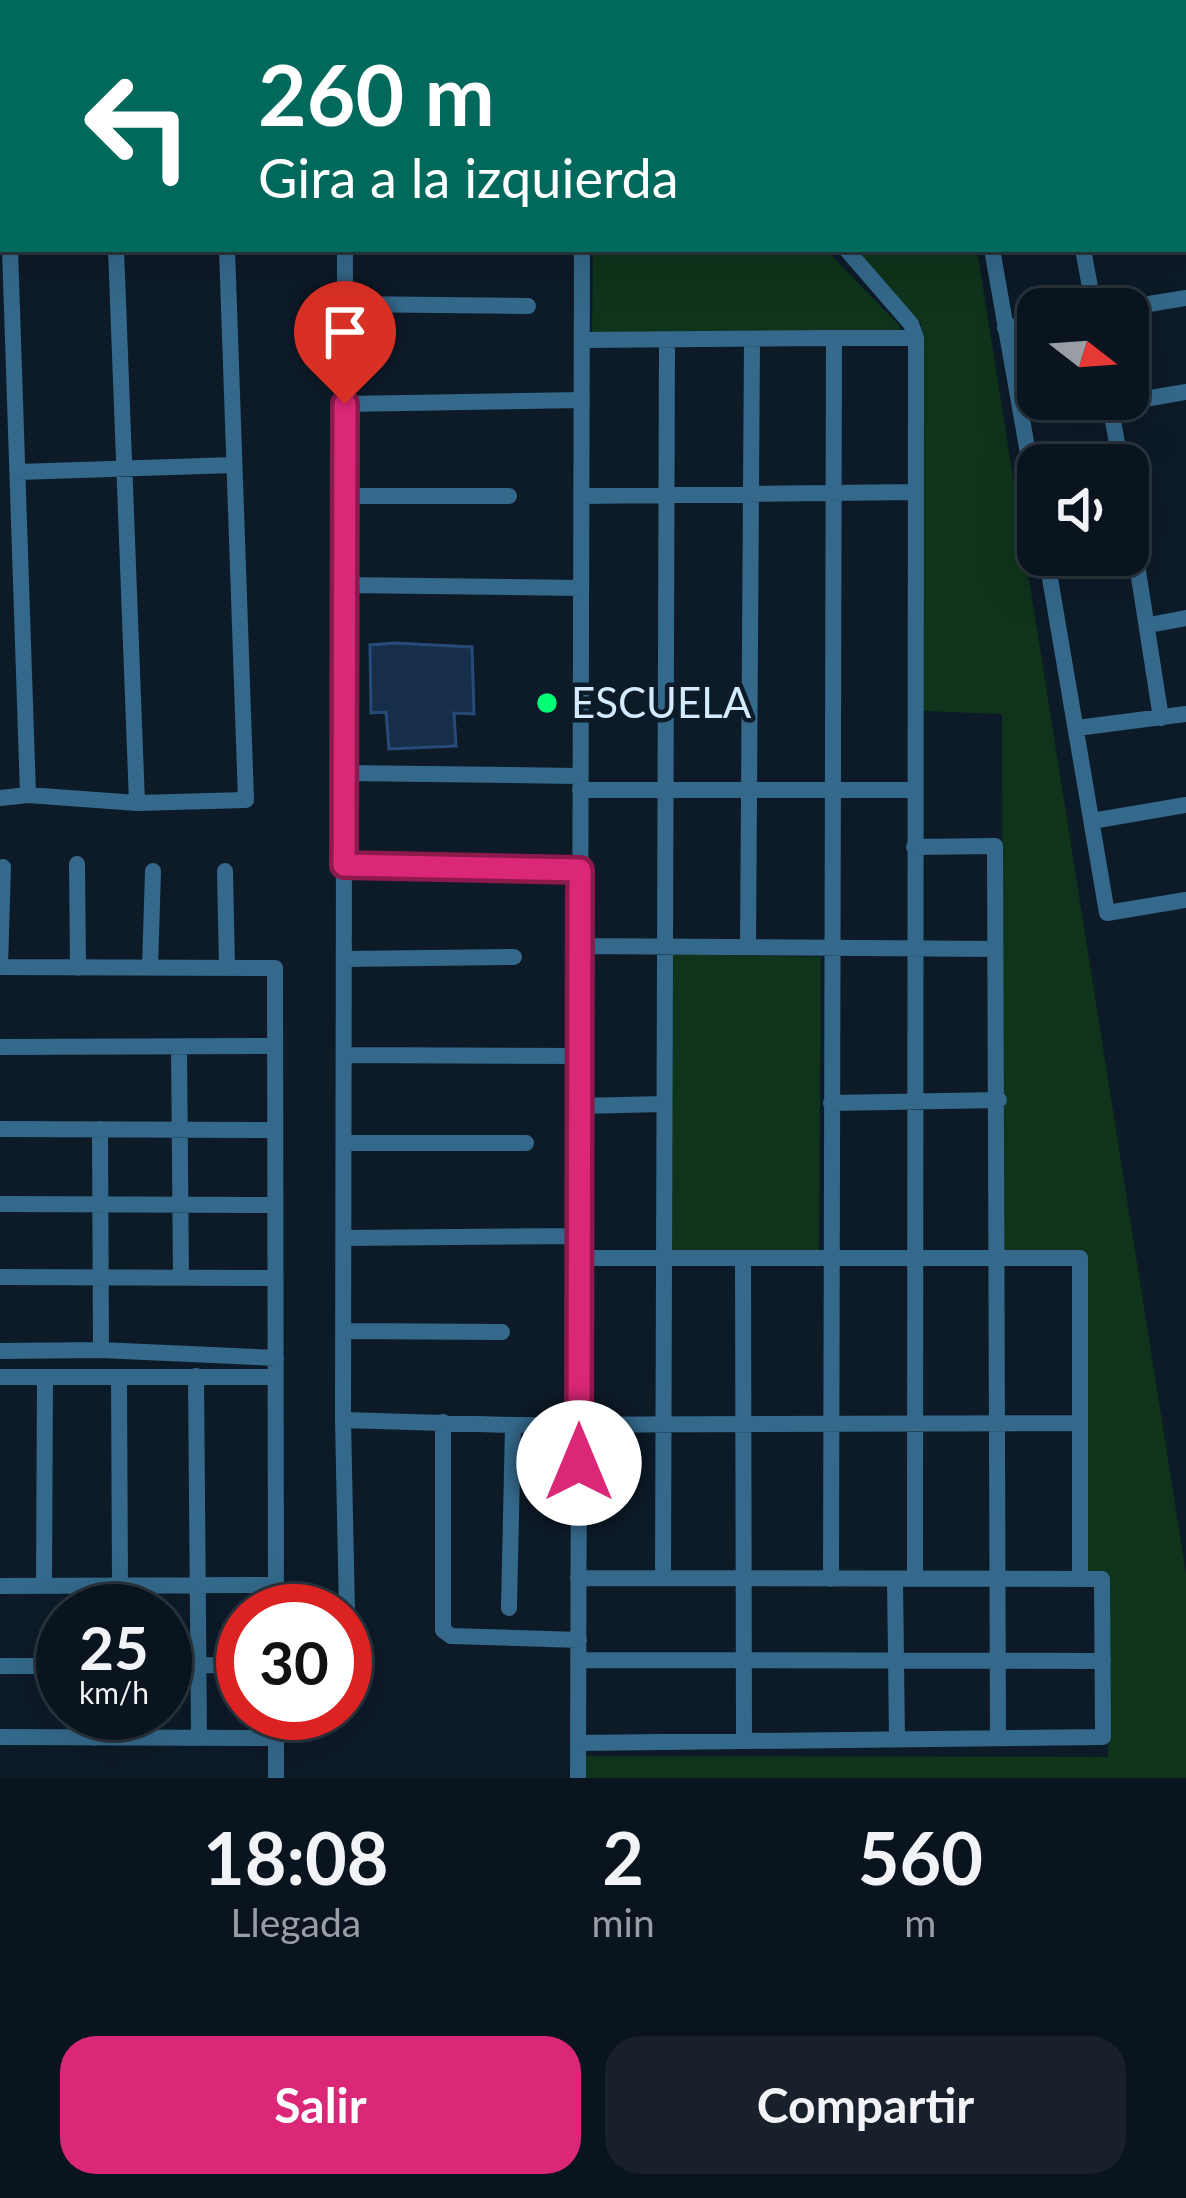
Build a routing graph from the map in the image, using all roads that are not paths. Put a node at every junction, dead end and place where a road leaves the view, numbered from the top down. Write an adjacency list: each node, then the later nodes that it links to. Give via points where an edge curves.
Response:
1 (10, 252): 28 (street)
2 (116, 252): 27 (street)
3 (227, 252): 26 (street)
4 (345, 252): 11 (street)
5 (582, 252): 19 (street)
6 (849, 252): 17 (street)
7 (992, 252): 15 (street)
8 (1084, 252): 9 (street)
9 (1090, 288)
10 (1186, 298): 12 (street)
11 (345, 304): 13 (street); 24 (street)
12 (1149, 304)
13 (528, 306)
14 (1017, 326): 15 (street)
15 (1005, 328): 25 (street)
16 (834, 338): 17 (street); 18 (street); 30 (street)
17 (916, 338): 29 (street)
18 (752, 339): 20 (street); 31 (street)
19 (582, 340): 20 (street); 23 (street)
20 (667, 340): 32 (street)
21 (1186, 392): 22 (street)
22 (1149, 397)
23 (582, 400): 24 (street); 35 (street)
24 (345, 404): 33 (street)
25 (1026, 444)
26 (235, 465): 27 (street); 53 (street, via 246,800)
27 (123, 466): 28 (street); 53 (street)
28 (18, 472): 51 (street)
29 (915, 491): 30 (street); 50 (street)
30 (833, 492): 31 (street); 49 (street)
31 (751, 493): 32 (street); 48 (street)
32 (666, 494): 35 (street); 47 (street)
33 (345, 496): 34 (street); 38 (street)
34 (509, 496)
35 (581, 496): 39 (street)
36 (1050, 576): 44 (street)
37 (1140, 576): 41 (street)
38 (344, 584): 39 (street); 45 (street)
39 (581, 588): 46 (street)
40 (1186, 618): 41 (street)
41 (1149, 625): 43 (street)
42 (1186, 714): 43 (street)
43 (1161, 718): 44 (street)
44 (1077, 728): 55 (street)
45 (344, 773): 46 (street); 58 (street)
46 (580, 783): 47 (street); 60 (street)
47 (665, 790): 48 (street); 65 (street)
48 (749, 790): 49 (street); 66 (street)
49 (832, 790): 50 (street); 67 (street)
50 (915, 790): 56 (street)
51 (28, 796): 52 (street); 53 (street)
52 (0, 798)
53 (137, 802)
54 (1186, 805): 55 (street)
55 (1092, 821): 63 (street, via 1107,913)
56 (914, 848): 68 (street, via 995,845); 69 (street)
57 (77, 864): 74 (street)
58 (344, 865): 60 (street); 71 (street)
59 (3, 867): 72 (street)
60 (580, 870): 64 (street)
61 (153, 871): 73 (street)
62 (225, 871): 75 (street)
63 (1186, 900)
64 (580, 946): 65 (street); 80 (street)
65 (664, 946): 66 (street); 84 (street)
66 (748, 947): 67 (street)
67 (832, 949): 69 (street); 83 (street)
68 (994, 949): 69 (street); 81 (street)
69 (915, 950): 82 (street)
70 (514, 957): 71 (street)
71 (344, 959): 79 (street)
72 (0, 967): 74 (street)
73 (150, 967): 74 (street); 75 (street)
74 (78, 968)
75 (227, 968): 76 (street, via 275,968)
76 (275, 1046): 78 (street); 89 (street)
77 (0, 1047): 78 (street)
78 (179, 1047): 88 (street)
79 (344, 1055): 80 (street); 90 (street)
80 (578, 1056): 85 (street)
81 (999, 1100): 82 (street); 103 (street)
82 (915, 1101): 83 (street); 102 (street)
83 (831, 1103): 101 (street)
84 (664, 1104): 85 (street); 99 (street)
85 (579, 1106): 96 (street)
86 (0, 1129): 87 (street)
87 (100, 1129): 88 (street); 93 (street)
88 (180, 1130): 89 (street); 94 (street)
89 (275, 1130): 95 (street)
90 (344, 1143): 91 (street); 97 (street)
91 (526, 1143)
92 (0, 1204): 93 (street)
93 (99, 1204): 94 (street); 105 (street)
94 (181, 1204): 95 (street); 106 (street)
95 (275, 1204): 107 (street)
96 (579, 1236): 97 (street); 98 (street)
97 (344, 1238): 108 (street)
98 (579, 1258): 99 (street); 122 (street)
99 (663, 1258): 100 (street); 123 (street)
100 (743, 1258): 101 (street); 124 (street)
101 (831, 1258): 102 (street); 125 (street)
102 (916, 1258): 103 (street); 126 (street)
103 (997, 1258): 119 (street); 120 (street, via 1080,1258)
104 (0, 1277): 105 (street)
105 (100, 1277): 106 (street); 110 (street)
106 (181, 1277): 107 (street)
107 (275, 1278): 112 (street)
108 (344, 1331): 109 (street); 117 (street)
109 (502, 1332)
110 (101, 1350): 111 (street); 112 (street)
111 (0, 1351)
112 (275, 1368): 113 (street); 137 (street)
113 (196, 1376): 116 (street); 142 (street)
114 (0, 1377): 115 (street)
115 (45, 1377): 116 (street); 135 (street)
116 (119, 1377): 136 (street)
117 (344, 1420): 118 (street); 138 (street)
118 (443, 1422): 121 (street); 145 (street, via 443,1630)
119 (997, 1423): 120 (street); 126 (street); 133 (street)
120 (1080, 1423): 134 (street)
121 (513, 1424): 122 (street); 144 (street)
122 (579, 1424): 123 (street); 127 (street)
123 (664, 1424): 124 (street); 128 (street)
124 (744, 1424): 125 (street); 129 (street)
125 (830, 1424): 126 (street); 130 (street)
126 (915, 1424): 132 (street)
127 (578, 1578): 128 (street); 145 (street)
128 (663, 1579): 129 (street)
129 (743, 1579): 130 (street); 147 (street)
130 (831, 1579): 131 (street)
131 (896, 1579): 132 (street); 148 (street)
132 (915, 1579): 133 (street)
133 (997, 1579): 134 (street); 149 (street)
134 (1080, 1580): 150 (street, via 1102,1580)
135 (44, 1584)
136 (120, 1584)
137 (275, 1584)
138 (347, 1584)
139 (0, 1586): 140 (street)
140 (36, 1586)
141 (192, 1586): 142 (street)
142 (198, 1586): 143 (street); 151 (street)
143 (216, 1586)
144 (509, 1608)
145 (579, 1640): 146 (street)
146 (578, 1660): 147 (street); 164 (street)
147 (744, 1660): 148 (street); 163 (street)
148 (896, 1661): 149 (street); 161 (street)
149 (998, 1661): 150 (street); 160 (street)
150 (1102, 1661): 160 (street, via 1102,1737)
151 (198, 1665): 152 (street); 158 (street)
152 (216, 1665)
153 (0, 1666): 154 (street)
154 (36, 1666)
155 (0, 1737): 156 (street)
156 (36, 1737)
157 (192, 1738): 158 (street)
158 (199, 1738): 159 (street)
159 (216, 1738)
160 (998, 1738): 161 (street)
161 (897, 1739): 163 (street)
162 (276, 1740): 165 (street)
163 (744, 1741): 164 (street)
164 (578, 1743): 166 (street)
165 (276, 1778)
166 (578, 1778)

